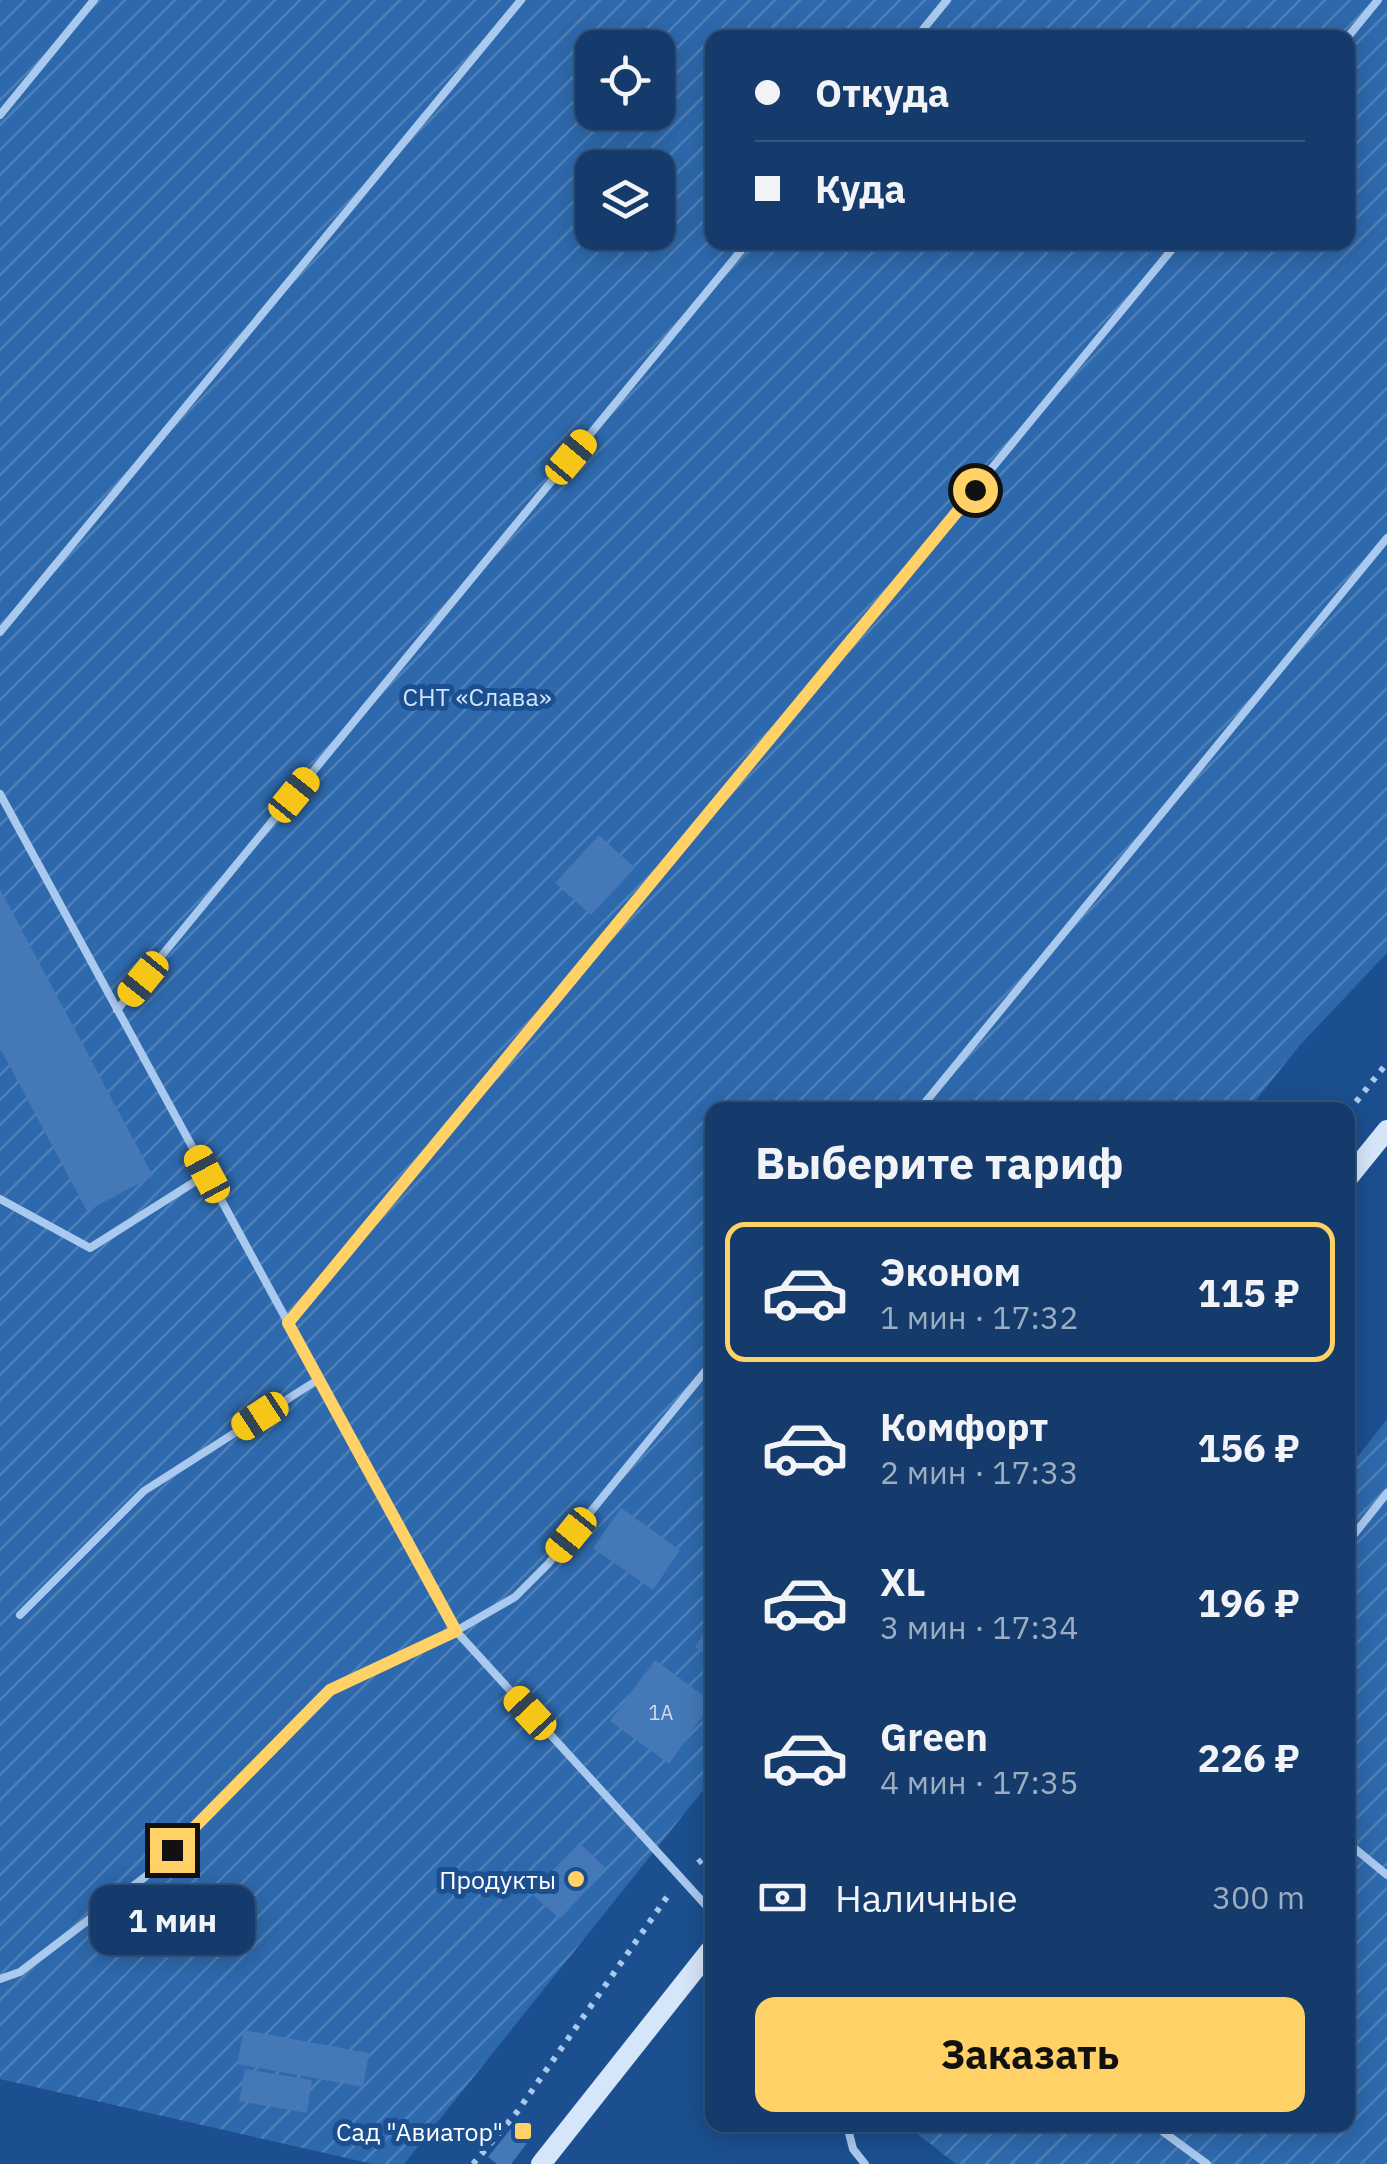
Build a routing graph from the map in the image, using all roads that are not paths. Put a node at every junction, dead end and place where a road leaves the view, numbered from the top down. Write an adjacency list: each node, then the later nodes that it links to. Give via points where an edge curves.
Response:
1 (94, 0): 7 (lane)
2 (521, 0): 11 (lane)
3 (947, 0): 5 (lane)
4 (1378, 0): 6 (lane)
5 (923, 30)
6 (1354, 30)
7 (0, 115)
8 (741, 250): 14 (lane)
9 (1171, 250): 20 (lane)
10 (1387, 538): 15 (lane)
11 (0, 632)
12 (0, 794): 13 (lane)
13 (3, 806): 14 (lane)
14 (118, 1010): 18 (lane)
15 (926, 1102)
16 (1387, 1130): 17 (main road)
17 (1355, 1169)
18 (207, 1174): 19 (lane, via 90,1248); 20 (lane)
19 (0, 1198)
20 (288, 1323): 22 (lane)
21 (705, 1371): 26 (lane, via 548,1564 514,1597)
22 (319, 1379): 25 (lane, via 144,1491); 26 (lane)
23 (1387, 1493): 24 (lane)
24 (1355, 1533)
25 (20, 1614)
26 (456, 1631): 29 (lane); 31 (lane, via 330,1690 146,1877 20,1972)
27 (1355, 1849): 28 (lane)
28 (1387, 1875)
29 (705, 1904)
30 (705, 1957): 34 (main road)
31 (0, 1979)
32 (849, 2132): 35 (lane)
33 (1164, 2132): 36 (lane)
34 (541, 2164)
35 (865, 2164)
36 (1207, 2164)

